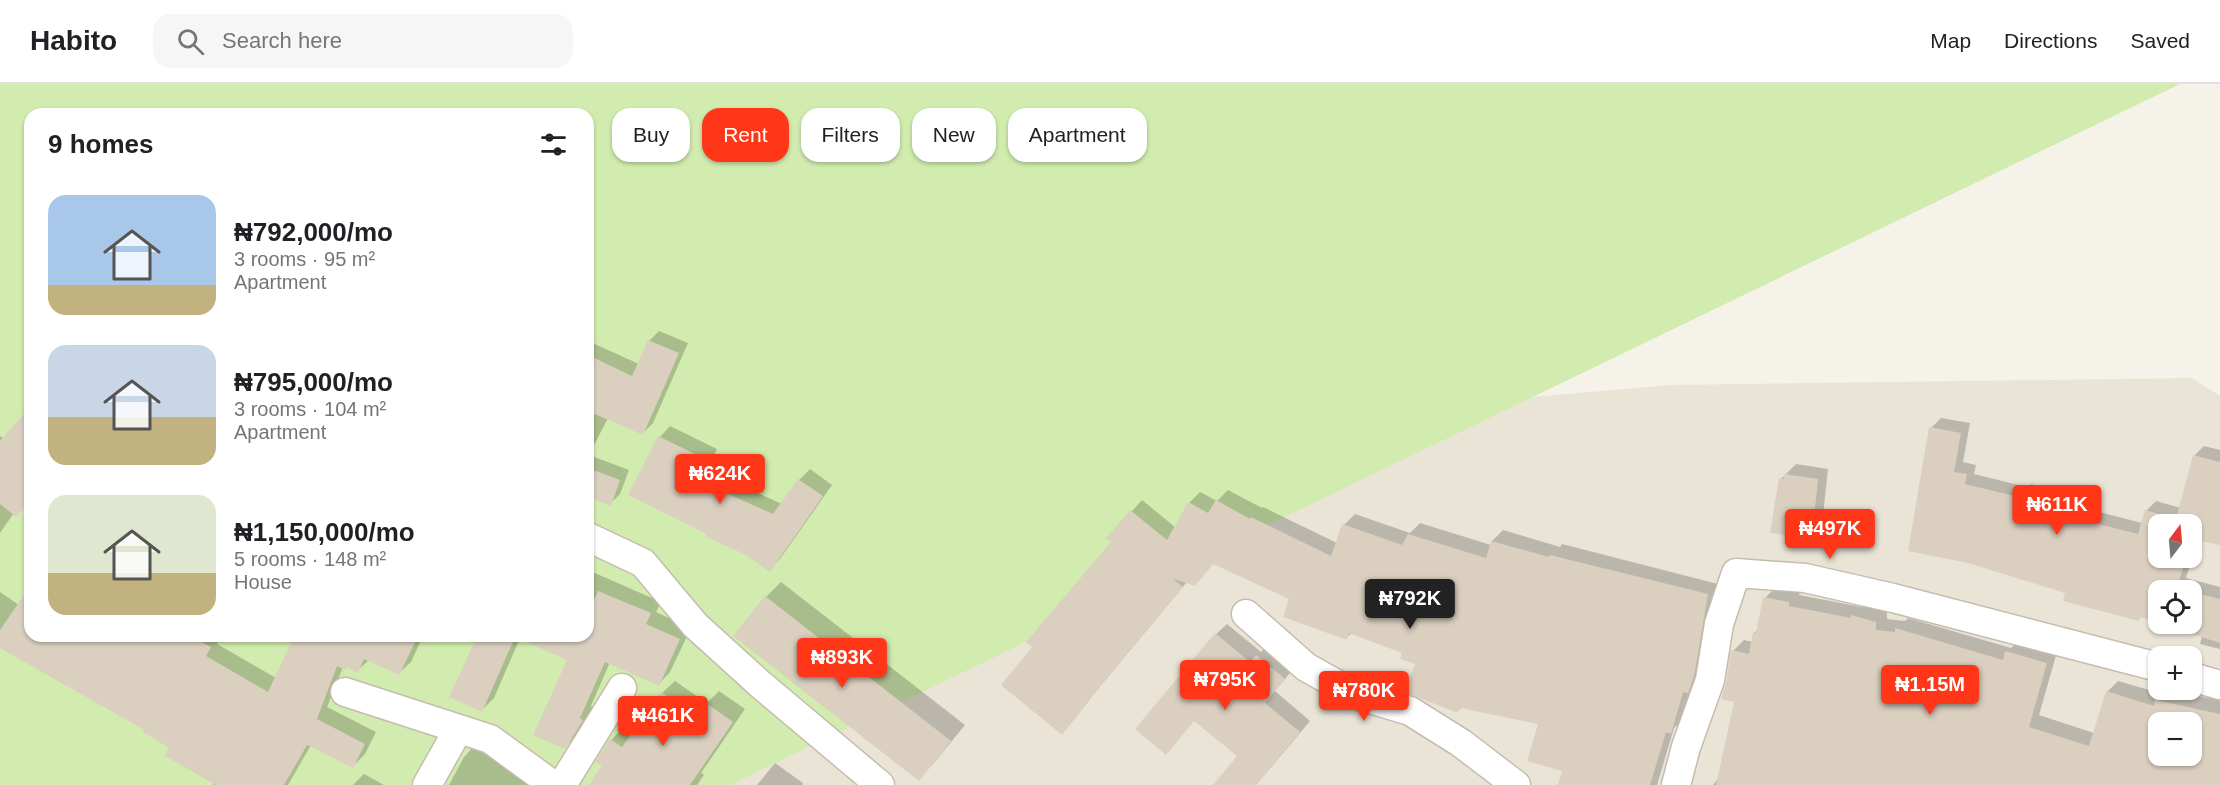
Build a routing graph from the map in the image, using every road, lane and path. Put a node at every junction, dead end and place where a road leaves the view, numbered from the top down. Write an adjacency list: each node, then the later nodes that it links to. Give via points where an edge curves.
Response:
1 (594, 540): 12 (street, via 643,564 695,625)
2 (1246, 614): 13 (street, via 1306,666 1354,694 1410,711)
3 (2148, 664): 14 (street, via 1805,578 1736,573 1719,624 1710,680)
4 (2202, 680): 5 (street)
5 (2220, 686)
6 (622, 688): 11 (street)
7 (345, 692): 8 (street)
8 (458, 730): 9 (street); 10 (street, via 490,739)
9 (427, 785)
10 (553, 785)
11 (562, 785)
12 (880, 785)
13 (1516, 785)
14 (1676, 785)

